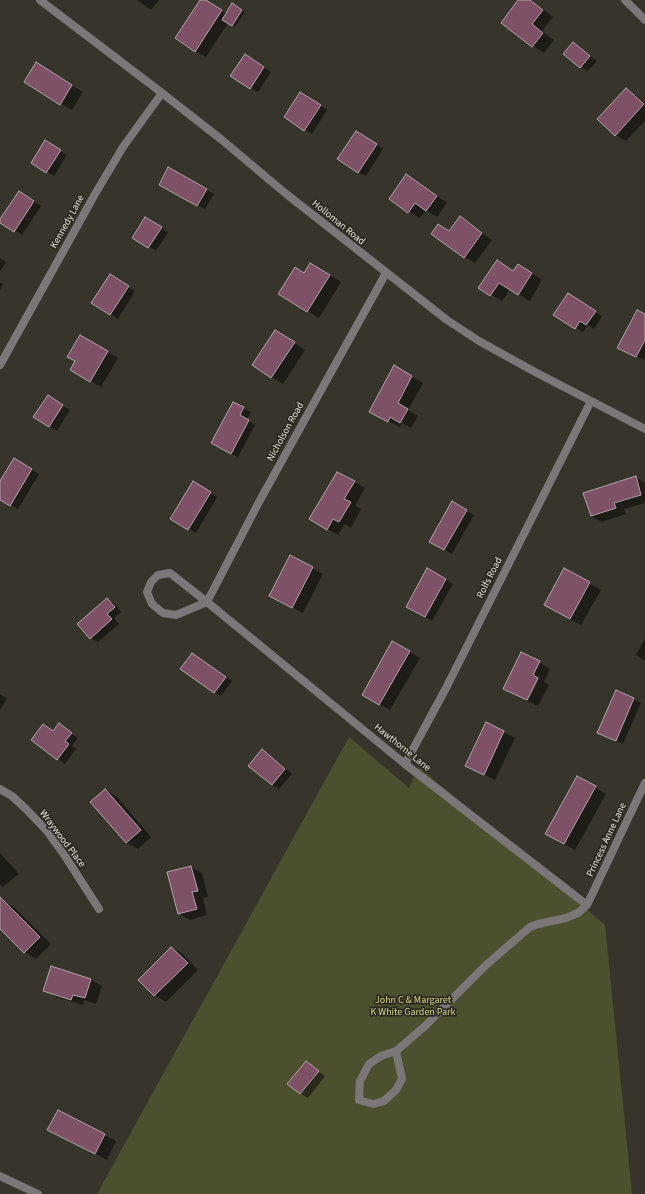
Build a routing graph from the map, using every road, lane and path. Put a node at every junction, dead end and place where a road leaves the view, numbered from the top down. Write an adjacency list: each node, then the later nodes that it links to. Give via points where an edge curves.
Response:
1 (40, 0): 4 (street, Holloman Road)
2 (626, 0): 3 (street)
3 (645, 20)
4 (162, 92): 5 (street, Holloman Road); 6 (street, Kennedy Lane, via 123,147 95,194)
5 (386, 273): 7 (street, Holloman Road, via 479,341); 9 (street, Nicholson Road, via 259,502)
6 (0, 365)
7 (591, 401): 8 (street, Holloman Road); 10 (street, Rolfs Road)
8 (645, 429)
9 (207, 602): 9 (street, Hawthorne Lane, via 170,573 158,574 147,592 152,604 163,612 176,615); 10 (street, Hawthorne Lane)
10 (405, 764): 13 (street, Hawthorne Lane)
11 (645, 783): 13 (street, Princess Anne Lane)
12 (0, 789): 14 (street, Wraywood Place, via 28,810 47,831)
13 (587, 905): 15 (street, via 578,913 566,918 530,927 484,966 424,1027)
14 (99, 909)
15 (396, 1051): 15 (street, via 381,1056 369,1064 360,1081 359,1100 373,1104 384,1101 396,1090 402,1079)
16 (0, 1176): 17 (street)
17 (38, 1194)

